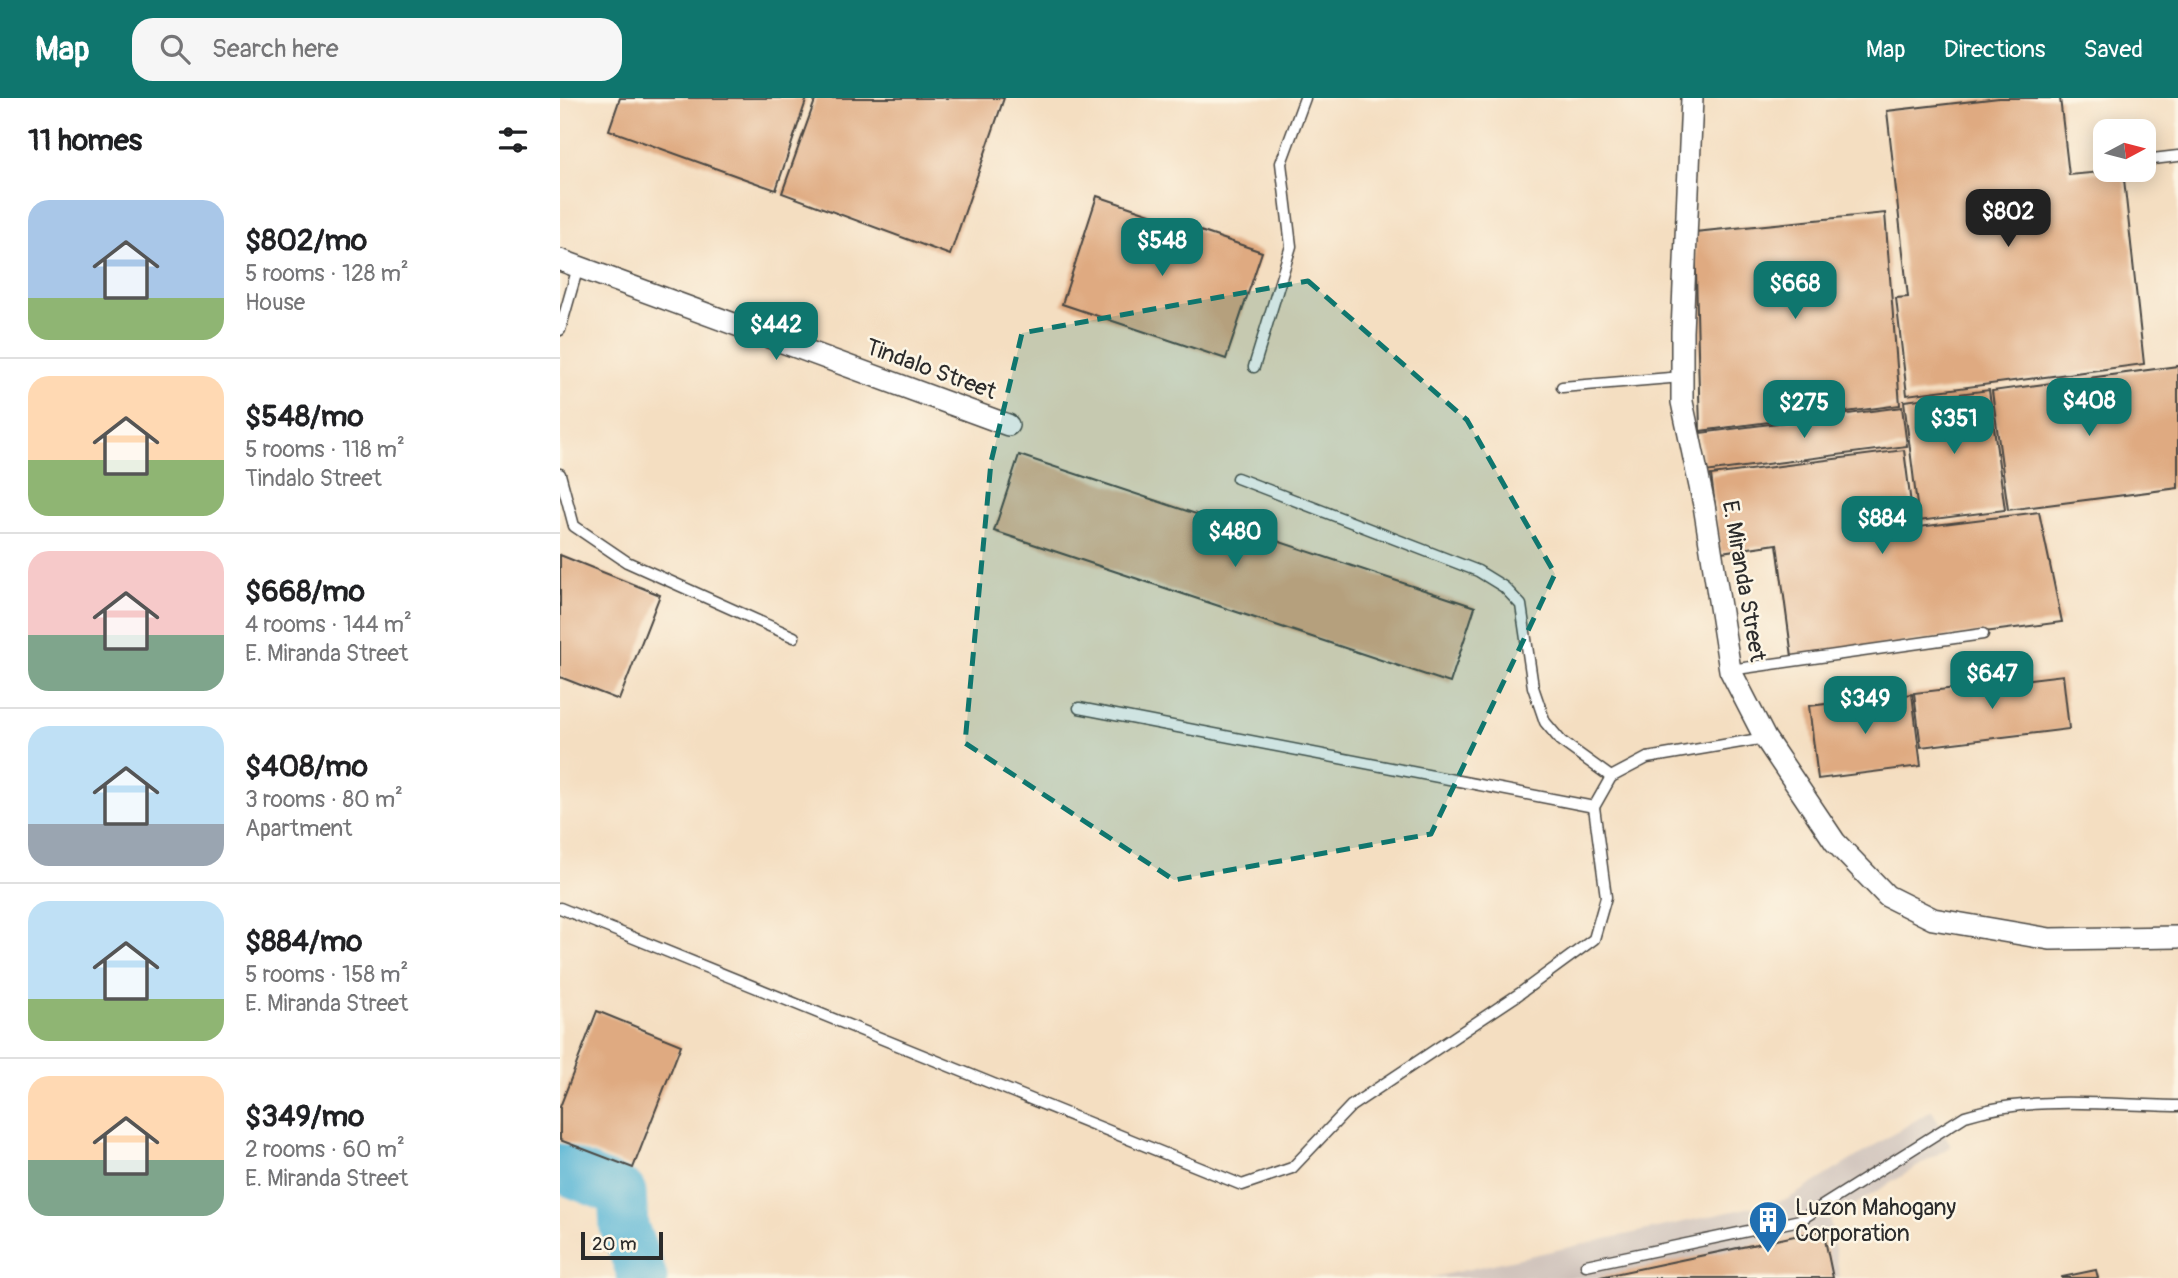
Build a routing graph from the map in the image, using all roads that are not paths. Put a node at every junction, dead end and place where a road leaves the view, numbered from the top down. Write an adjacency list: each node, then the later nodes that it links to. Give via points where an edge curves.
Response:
1 (1305, 98): 7 (lane, via 1281,163 1291,246)
2 (1692, 98): 8 (street, E. Miranda Street)
3 (2178, 156): 4 (lane)
4 (2156, 159)
5 (569, 263): 6 (lane); 10 (street, Tindalo Street)
6 (560, 330)
7 (1254, 367)
8 (1682, 377): 9 (lane); 15 (street, E. Miranda Street, via 1682,402)
9 (1562, 387)
10 (1007, 425)
11 (560, 474): 14 (lane, via 574,526 627,562)
12 (1237, 478): 18 (lane, via 1478,571 1503,587 1521,606 1533,687 1545,722 1561,741)
13 (1983, 634): 15 (lane)
14 (794, 637)
15 (1730, 670): 17 (street, E. Miranda Street)
16 (1079, 708): 19 (lane)
17 (1765, 738): 18 (lane, via 1647,758); 21 (street, E. Miranda Street, via 1835,842 1887,896 1933,919 2050,939)
18 (1611, 777): 19 (lane)
19 (1594, 807): 20 (lane, via 1606,897 1594,939 1350,1106 1292,1168 1242,1185)
20 (560, 908)
21 (2178, 937)
22 (2178, 1106): 23 (lane, via 1992,1107 1965,1116 1800,1220)
23 (1586, 1265)

